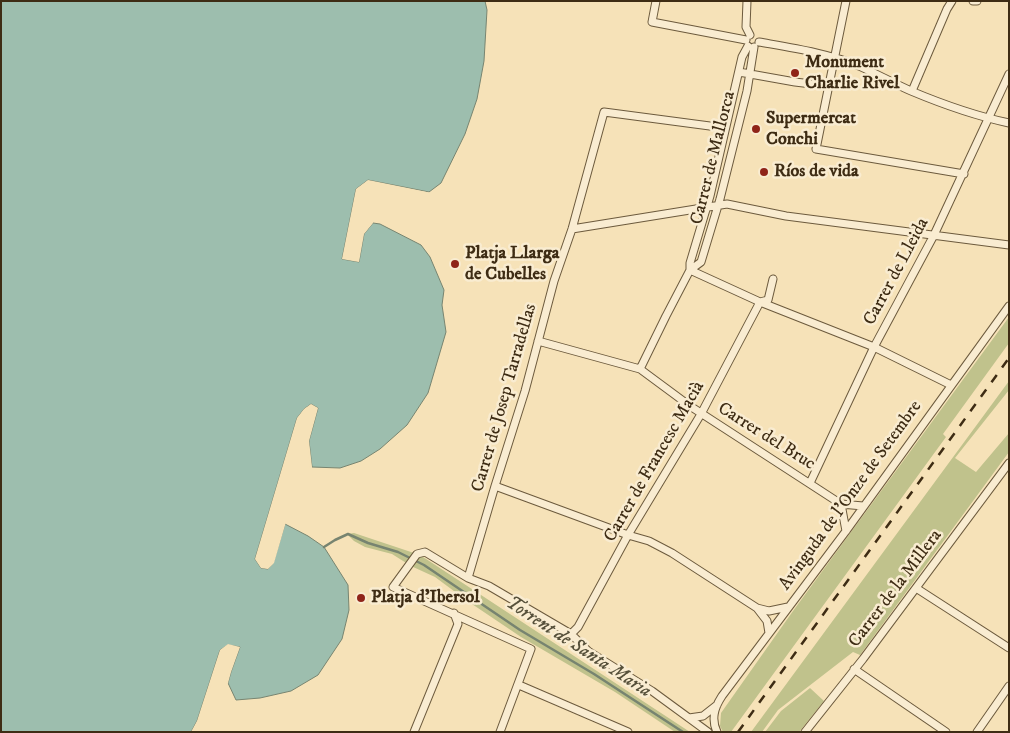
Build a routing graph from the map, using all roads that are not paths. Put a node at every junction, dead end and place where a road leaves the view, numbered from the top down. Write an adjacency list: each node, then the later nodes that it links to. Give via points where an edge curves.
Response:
1 (656, 1): 5 (street, via 652,22)
2 (748, 1): 5 (street, via 746,27)
3 (846, 1): 6 (street)
4 (952, 1): 11 (street)
5 (752, 42): 6 (street); 7 (street, Carrer de Mallorca, via 742,57); 8 (street, Carrer de Mallorca)
6 (835, 58): 10 (street); 11 (street)
7 (740, 72): 8 (street); 14 (street, Carrer de Mallorca)
8 (750, 74): 10 (street); 16 (street, Carrer de Mallorca)
9 (1009, 74): 12 (street, Carrer de Lleida)
10 (828, 86): 15 (street, via 816,149)
11 (912, 91): 12 (street)
12 (987, 118): 13 (street); 15 (street, Carrer de Lleida)
13 (1009, 123)
14 (725, 128): 17 (street, Carrer de Mallorca); 18 (street, Carrer de Josep Tarradellas, via 604,112)
15 (964, 174): 19 (street, Carrer de Lleida)
16 (718, 206): 17 (street); 19 (street, via 727,204 786,216); 21 (street, Carrer de Mallorca, via 701,262)
17 (706, 207): 18 (street); 21 (street, Carrer de Mallorca)
18 (572, 229): 25 (street, Carrer de Josep Tarradellas)
19 (934, 235): 20 (street); 26 (street, Carrer de Lleida)
20 (1009, 245)
21 (690, 270): 23 (street); 27 (street, Carrer de Mallorca)
22 (773, 279): 23 (street, Carrer de Francesc Macià, via 768,300)
23 (760, 302): 26 (street); 29 (street, Carrer de Francesc Macià)
24 (1009, 306): 28 (street, Avinguda de l'Onze de Setembre)
25 (538, 341): 27 (street, Carrer del Bruc); 32 (street, Carrer de Josep Tarradellas)
26 (874, 348): 28 (street); 31 (street, Carrer de Lleida)
27 (640, 369): 29 (street, Carrer del Bruc)
28 (951, 385): 34 (street, Avinguda de l'Onze de Setembre)
29 (701, 414): 31 (street, Carrer del Bruc); 36 (street, Carrer de Francesc Macià)
30 (1008, 467): 38 (street, Carrer de la Millera)
31 (810, 483): 33 (street, Carrer del Bruc)
32 (494, 486): 36 (street); 37 (street, Carrer de Josep Tarradellas)
33 (842, 504): 34 (street, Carrer del Bruc); 35 (street)
34 (863, 506): 35 (street, Avinguda de l'Onze de Setembre)
35 (846, 531): 40 (street, Avinguda de l'Onze de Setembre)
36 (628, 536): 39 (street, via 649,541 672,553); 45 (street, Carrer de Francesc Macià, via 578,627)
37 (468, 578): 41 (street, via 424,552 415,556 393,587); 45 (street, via 490,586)
38 (916, 588): 46 (street); 47 (street, Carrer de la Millera)
39 (757, 608): 40 (street, via 769,611); 44 (street, via 767,621)
40 (788, 608): 44 (street, Avinguda de l'Onze de Setembre)
41 (454, 613): 42 (street); 43 (street)
42 (468, 620): 43 (street); 48 (street, via 531,649)
43 (458, 624): 52 (street)
44 (769, 633): 50 (street, Avinguda de l'Onze de Setembre)
45 (571, 634): 51 (street, via 588,651)
46 (1009, 648)
47 (854, 670): 57 (street, Carrer de la Millera); 58 (street)
48 (519, 685): 53 (street); 54 (street)
49 (1009, 686): 59 (street)
50 (716, 705): 51 (street, Avinguda de l'Onze de Setembre, via 703,716); 56 (street, via 713,720)
51 (689, 718): 55 (street)
52 (414, 732)
53 (500, 732)
54 (628, 732)
55 (708, 732)
56 (717, 732)
57 (805, 732)
58 (946, 732)
59 (978, 732)

